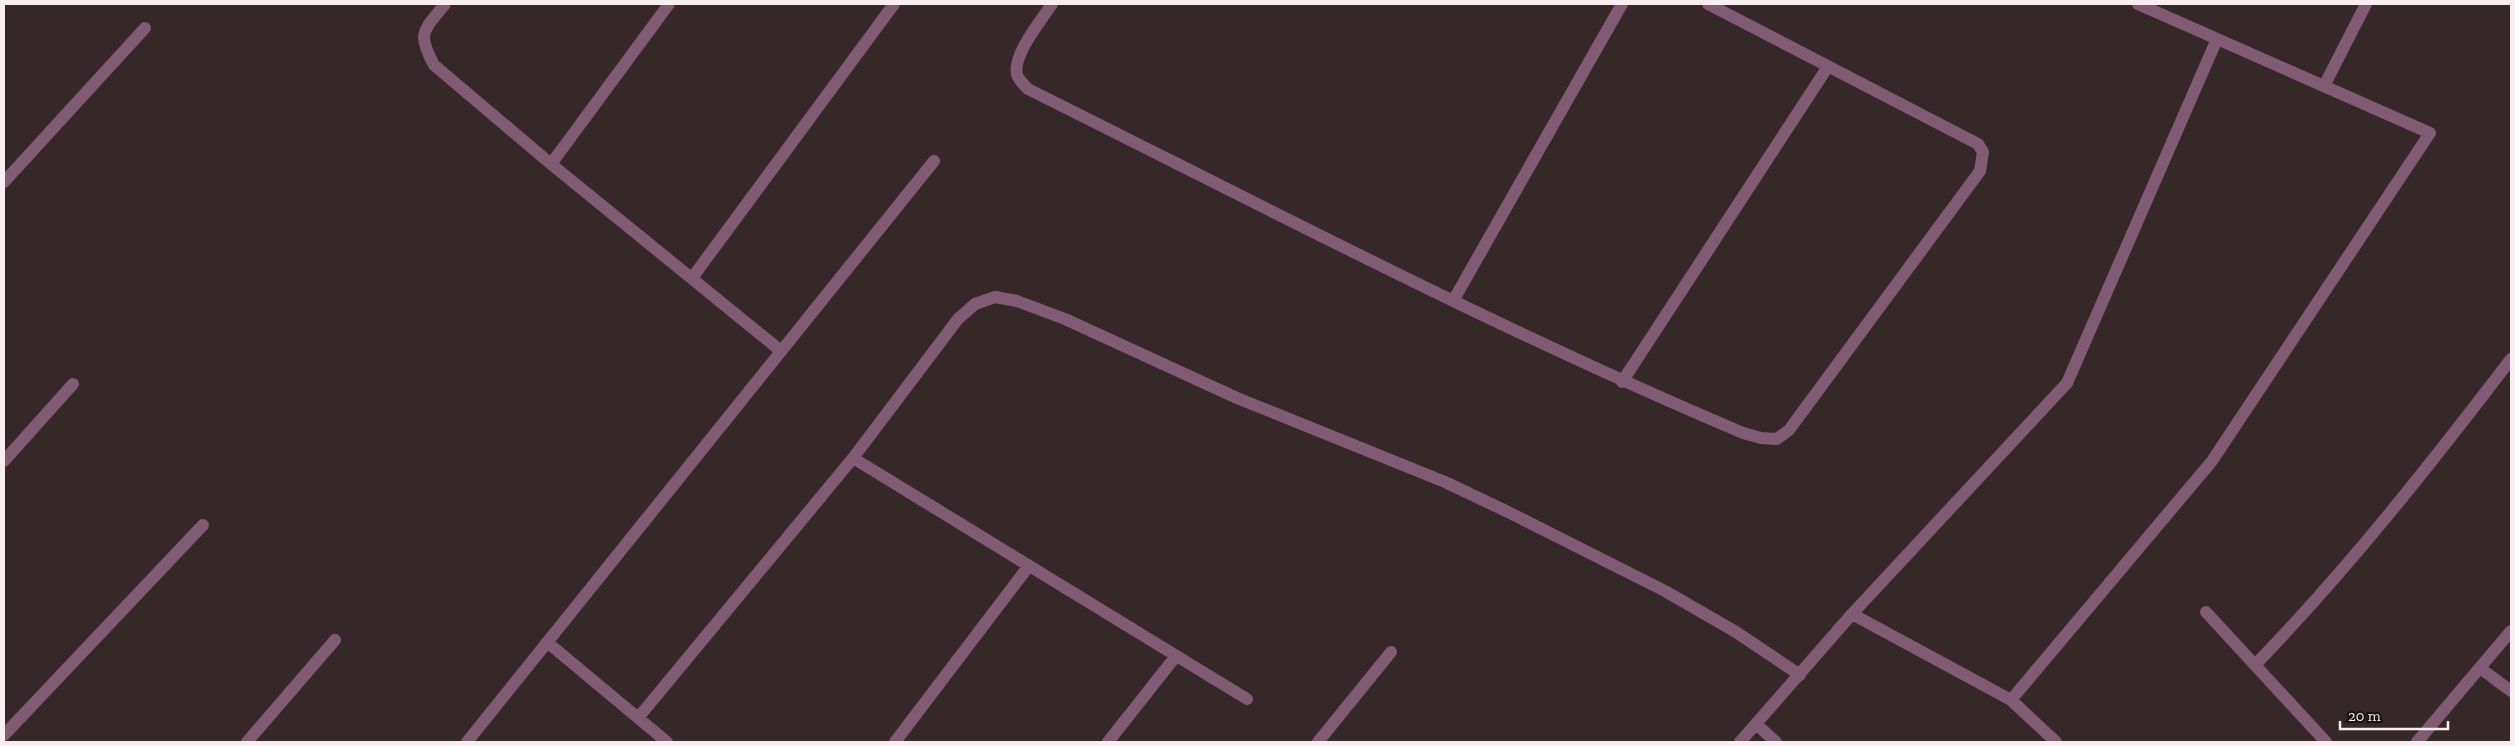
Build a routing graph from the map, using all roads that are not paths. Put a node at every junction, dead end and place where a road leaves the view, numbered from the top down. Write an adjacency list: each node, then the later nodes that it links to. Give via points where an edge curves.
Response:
1 (445, 4): 14 (street, via 426,29 423,45 434,65)
2 (669, 4): 14 (street)
3 (894, 4): 16 (street)
4 (1052, 4): 17 (street, via 1022,49 1017,63 1017,76 1028,90)
5 (1622, 4): 17 (street)
6 (1708, 4): 11 (street)
7 (2138, 4): 10 (street)
8 (2366, 4): 12 (street)
9 (145, 28): 15 (street)
10 (2217, 40): 12 (street); 27 (street, via 2067,383)
11 (1827, 68): 20 (street); 20 (street, via 1978,144 1983,152 1980,171 1790,430 1777,440 1743,433)
12 (2324, 86): 38 (street, via 2430,133 2212,462)
13 (934, 161): 18 (street)
14 (551, 164): 16 (street)
15 (4, 182)
16 (692, 278): 18 (street)
17 (1453, 301): 20 (street)
18 (781, 350): 30 (street)
19 (2511, 359): 33 (street, via 2406,496 2314,603)
20 (1622, 382)
21 (73, 384): 23 (street)
22 (853, 458): 25 (street); 35 (street, via 958,319 975,304 995,297 1017,301 1065,319 1237,398 1445,482 1506,511 1665,591 1736,632); 39 (street)
23 (4, 461)
24 (203, 526): 41 (street)
25 (1028, 567): 32 (street); 45 (street)
26 (2206, 612): 33 (street)
27 (1852, 614): 35 (street); 38 (street)
28 (2511, 632): 34 (street)
29 (334, 640): 42 (street)
30 (547, 642): 39 (street); 43 (street)
31 (1391, 652): 47 (street)
32 (1176, 656): 37 (street); 46 (street)
33 (2255, 664): 51 (street)
34 (2480, 668): 36 (street); 52 (street)
35 (1800, 675): 40 (street)
36 (2511, 691)
37 (1247, 699)
38 (2011, 700): 50 (street)
39 (638, 718): 44 (street)
40 (1756, 724): 48 (street); 49 (street)
41 (4, 735)
42 (247, 742)
43 (466, 742)
44 (668, 742)
45 (895, 742)
46 (1108, 742)
47 (1318, 742)
48 (1740, 742)
49 (1776, 742)
50 (2056, 742)
51 (2326, 742)
52 (2417, 742)

